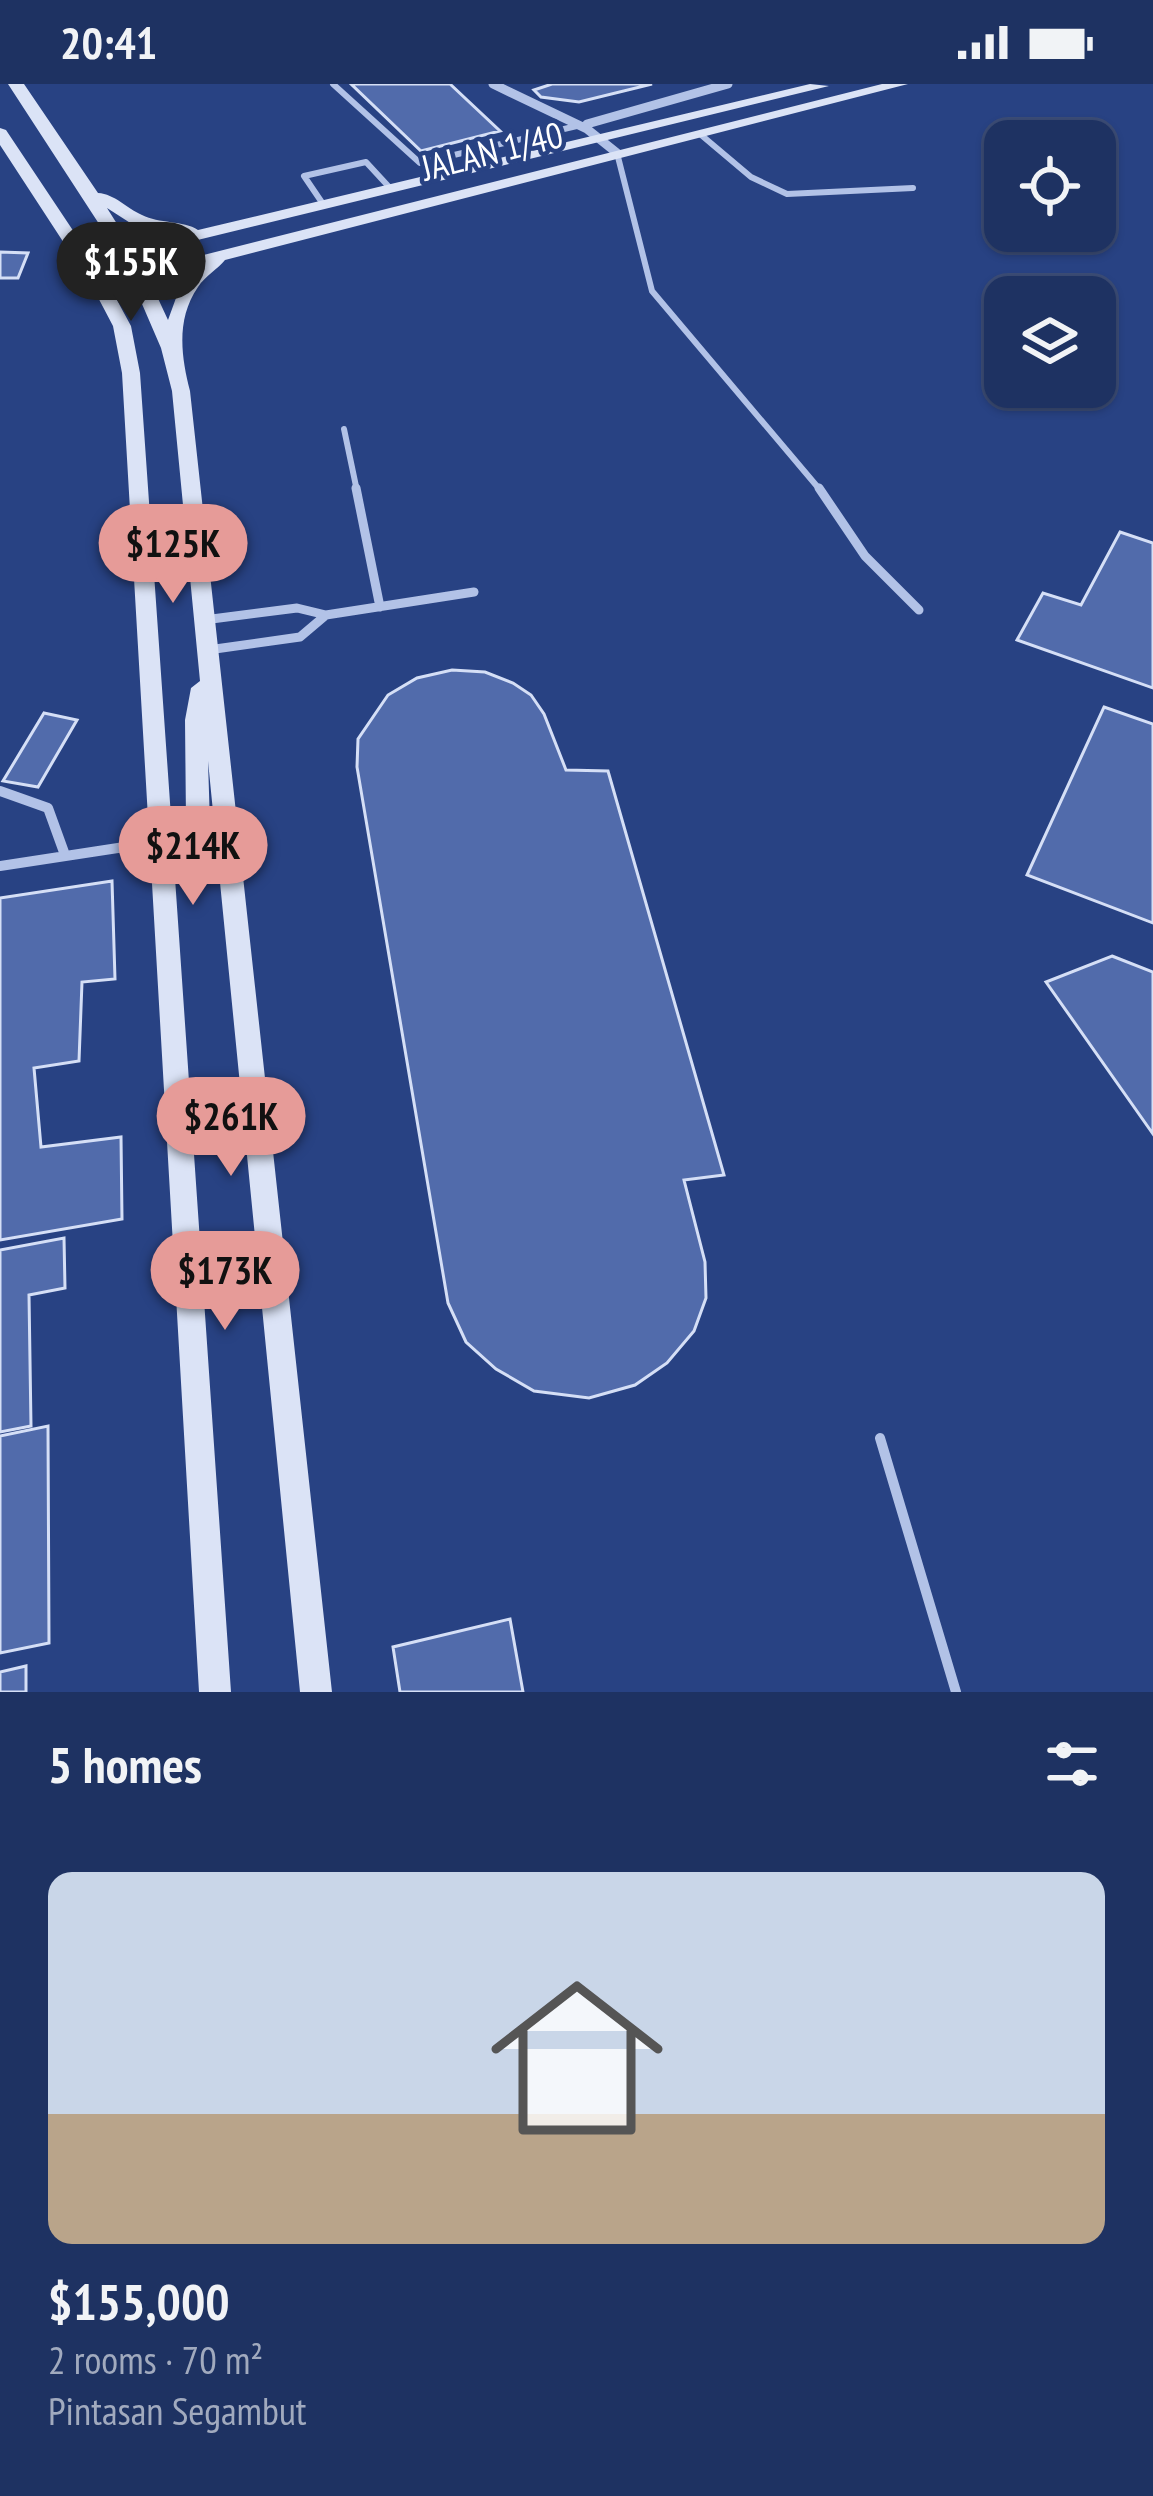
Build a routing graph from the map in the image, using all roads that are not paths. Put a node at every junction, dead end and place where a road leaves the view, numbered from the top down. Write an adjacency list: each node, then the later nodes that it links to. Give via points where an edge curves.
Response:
1 (16, 84): 12 (main road)
2 (333, 84): 7 (lane, via 420,163)
3 (494, 84): 7 (street)
4 (728, 84): 7 (street)
5 (829, 84): 10 (main road, JALAN 1/40)
6 (900, 84): 9 (main road, JALAN 1/40)
7 (587, 124): 10 (street)
8 (0, 133): 19 (main road)
9 (700, 134): 11 (main road, JALAN 1/40); 14 (lane, via 771,190)
10 (602, 138): 11 (street); 13 (main road, JALAN 1/40)
11 (617, 153): 17 (main road, JALAN 1/40); 26 (lane, via 652,291 811,476 865,556)
12 (83, 179): 16 (main road, via 126,216); 18 (main road)
13 (391, 188): 15 (main road, JALAN 1/40); 15 (lane, via 366,162 304,176)
14 (914, 188)
15 (323, 203): 16 (main road, JALAN 1/40)
16 (209, 232): 18 (main road, JALAN 1/40)
17 (233, 251): 20 (main road, JALAN 1/40); 22 (main road, via 187,288)
18 (127, 253): 19 (main road, JALAN 1/40); 20 (main road)
19 (87, 262): 21 (main road)
20 (139, 276): 21 (main road, JALAN 1/40); 22 (main road)
21 (101, 286): 31 (main road, via 122,326 131,373)
22 (173, 350): 28 (main road)
23 (344, 429): 25 (lane)
24 (474, 592): 25 (lane)
25 (380, 607): 27 (lane)
26 (919, 610)
27 (326, 615): 28 (lane, via 297,608); 29 (lane, via 300,637)
28 (204, 620): 29 (main road)
29 (207, 655): 31 (main road, via 196,720 198,824 183,838); 36 (main road)
30 (0, 791): 32 (street, via 48,808)
31 (158, 842): 32 (street); 35 (main road)
32 (65, 855): 33 (street)
33 (0, 866)
34 (880, 1438): 37 (lane)
35 (215, 1692)
36 (316, 1692)
37 (956, 1692)

